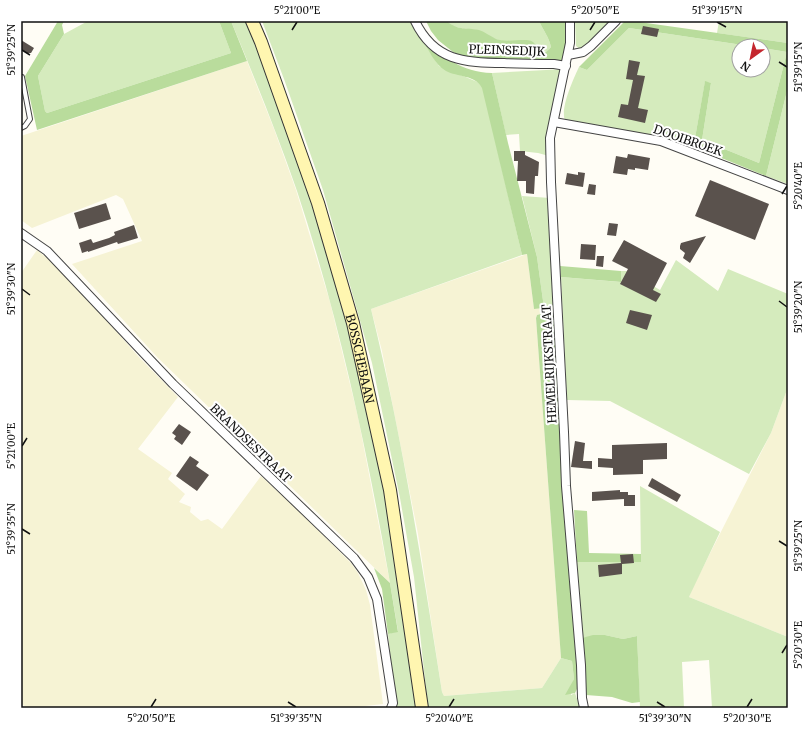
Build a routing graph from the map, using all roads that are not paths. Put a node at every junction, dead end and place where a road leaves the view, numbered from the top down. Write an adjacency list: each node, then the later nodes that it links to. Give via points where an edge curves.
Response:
1 (252, 21): 13 (main road, BOSSCHEBAAN, via 318,203 353,323 390,490)
2 (415, 21): 6 (street, PLEINSEDIJK, via 435,47 451,57 468,62)
3 (570, 21): 5 (street, HEMELRIJKSTRAAT)
4 (616, 21): 5 (street, via 584,52)
5 (568, 55): 6 (street, HEMELRIJKSTRAAT)
6 (566, 66): 8 (street, HEMELRIJKSTRAAT)
7 (22, 77): 9 (lane, via 30,119)
8 (554, 122): 10 (street, DOOIBROEK, via 661,141); 14 (street, HEMELRIJKSTRAAT, via 550,138 551,182 566,486)
9 (21, 128)
10 (788, 190)
11 (21, 233): 12 (street, BRANDSESTRAAT, via 47,251 173,384 354,558 368,577 377,599 393,703)
12 (391, 708)
13 (422, 708)
14 (584, 708)

